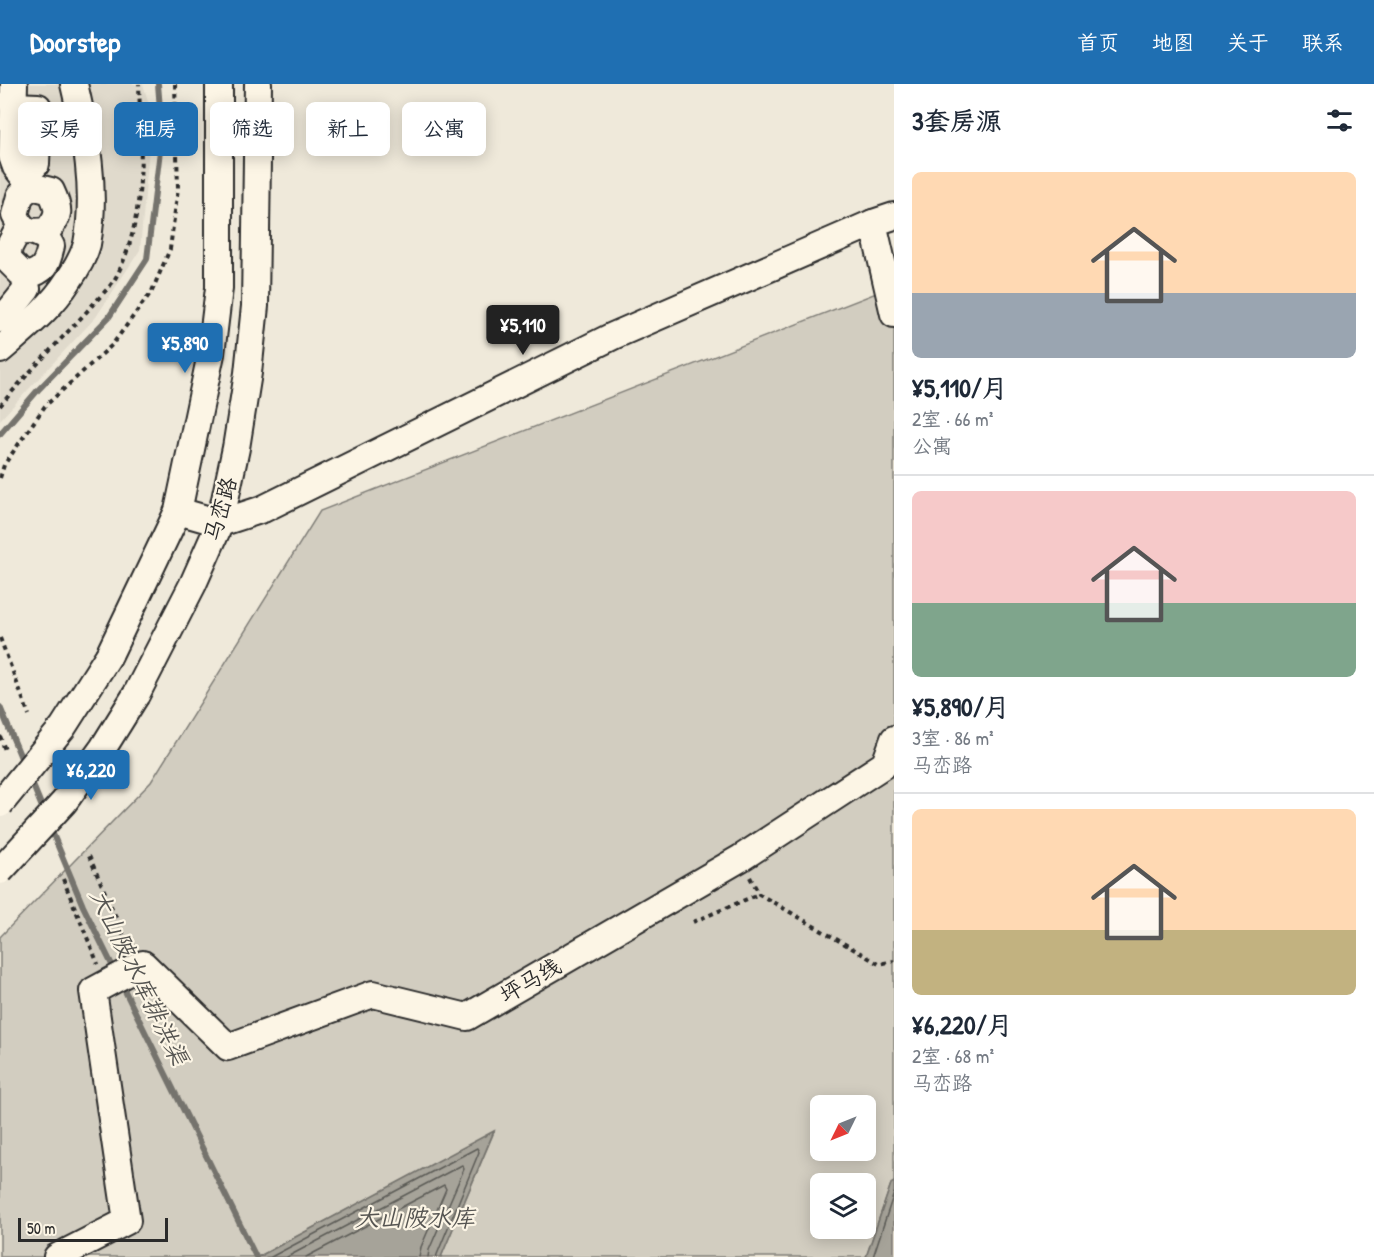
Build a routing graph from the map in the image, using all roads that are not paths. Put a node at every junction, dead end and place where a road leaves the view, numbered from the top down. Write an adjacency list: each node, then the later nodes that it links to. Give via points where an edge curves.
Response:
1 (74, 84): 10 (street, via 85,133 89,186 86,246 68,282 40,315)
2 (219, 84): 11 (street, 马峦路, via 219,288 211,354)
3 (258, 84): 12 (street, 马峦路, via 255,306 240,426)
4 (14, 95): 5 (street, via 12,156); 5 (street, via 38,107 46,123 37,138 36,164)
5 (27, 182): 7 (street, via 15,215 20,225); 7 (street, via 51,191 58,206 56,220 47,231)
6 (883, 219): 8 (street); 12 (street, via 613,336 263,509)
7 (31, 232): 9 (street, via 17,232 9,247 8,259 24,276 27,289)
8 (894, 314)
9 (0, 319)
10 (0, 350)
11 (178, 511): 12 (street); 14 (street, 马峦路, bridge, via 109,656 63,727)
12 (220, 523): 15 (street, 马峦路, bridge, via 136,695 103,748 64,802)
13 (894, 739): 16 (street, 坪马线, via 885,764 741,858 467,1017 373,994 228,1047 140,965 99,987 127,1221)
14 (0, 804)
15 (0, 872)
16 (57, 1257)

